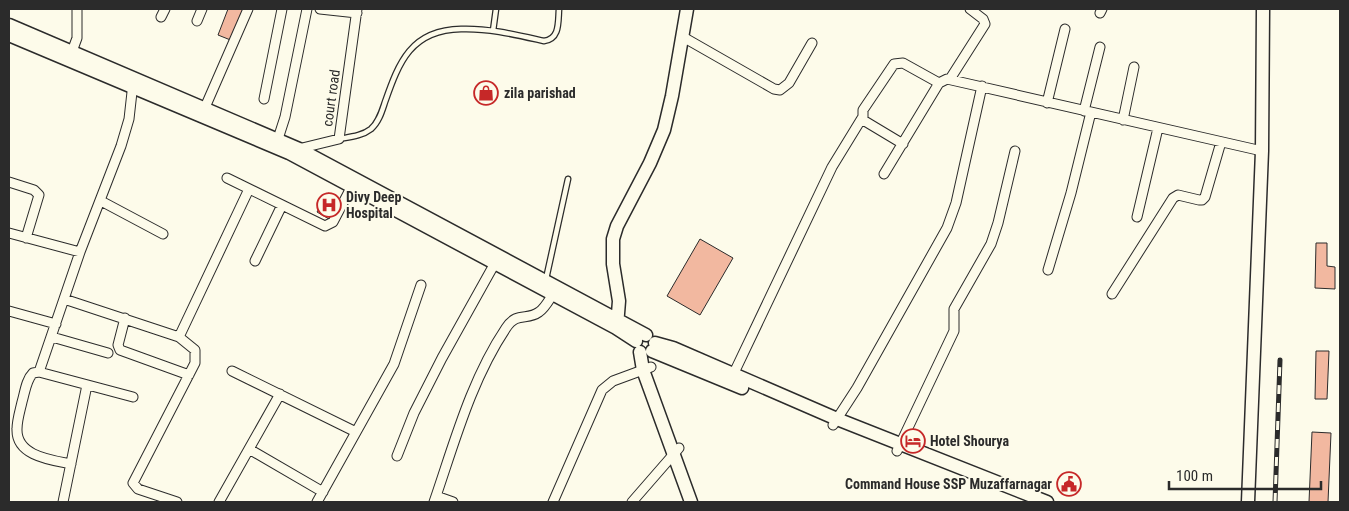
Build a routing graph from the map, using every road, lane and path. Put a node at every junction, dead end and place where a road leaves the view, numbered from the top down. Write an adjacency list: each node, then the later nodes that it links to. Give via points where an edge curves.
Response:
1 (77, 9): 21 (street, via 77,38)
2 (202, 9): 13 (street)
3 (248, 9): 30 (street)
4 (282, 9): 27 (street)
5 (308, 9): 36 (street)
6 (320, 9): 12 (street)
7 (496, 9): 16 (lane)
8 (560, 9): 16 (lane, via 557,32 551,40)
9 (687, 9): 18 (street)
10 (970, 9): 23 (street, via 985,24)
11 (1263, 9): 40 (street)
12 (357, 11): 34 (street, court road)
13 (197, 21)
14 (9, 25): 21 (street)
15 (1064, 28): 28 (street)
16 (493, 31): 34 (lane, via 460,29 441,31 424,38 400,62 379,119 372,128 363,134)
17 (9, 35): 21 (street)
18 (682, 37): 19 (street, via 780,90 789,83); 65 (street, via 664,130 617,226 614,239 613,264 619,301)
19 (812, 43)
20 (1100, 47): 29 (street)
21 (70, 56): 24 (street)
22 (1134, 67): 32 (street)
23 (950, 79): 25 (street); 26 (street)
24 (133, 82): 30 (street); 47 (street, via 126,131)
25 (938, 83): 31 (street, via 903,63 894,64 863,110); 37 (street)
26 (982, 86): 28 (street); 78 (street, via 956,203 947,228)
27 (264, 99)
28 (1047, 103): 29 (street)
29 (1088, 111): 32 (street); 56 (street, via 1071,194)
30 (203, 112): 36 (street)
31 (862, 118): 37 (street); 74 (street, via 832,167)
32 (1122, 120): 33 (street)
33 (1158, 128): 35 (street); 49 (street)
34 (339, 139): 38 (street, court road)
35 (1221, 142): 40 (street); 60 (street, via 1205,197 1202,200 1173,198)
36 (277, 143): 38 (street)
37 (904, 144): 41 (street)
38 (294, 151): 45 (street)
39 (1015, 151): 80 (street, via 991,244 954,309 954,331)
40 (1262, 151): 98 (street)
41 (884, 174)
42 (227, 178): 46 (street)
43 (568, 179): 57 (lane)
44 (9, 182): 52 (street, via 34,190 39,195)
45 (353, 183): 48 (street, via 328,225 320,225); 55 (street); 57 (street)
46 (249, 189): 48 (street); 67 (street)
47 (101, 201): 51 (street); 53 (street)
48 (282, 205): 54 (street)
49 (1137, 217)
50 (9, 233): 52 (street)
51 (163, 234)
52 (26, 238): 53 (street)
53 (80, 252): 61 (street)
54 (255, 261)
55 (495, 263): 59 (street); 83 (street, via 434,373)
56 (1048, 270)
57 (546, 280): 65 (street)
58 (421, 285): 79 (street, via 394,364)
59 (553, 294): 65 (street); 86 (street, via 541,311 516,318 506,328 485,365)
60 (1112, 294)
61 (64, 299): 63 (street); 64 (street)
62 (9, 311): 64 (street)
63 (125, 318): 67 (street); 73 (street, via 118,345 120,350)
64 (56, 324): 66 (street)
65 (617, 324): 68 (street)
66 (52, 337): 69 (street); 72 (street)
67 (179, 337): 73 (street, via 195,350)
68 (646, 346): 70 (street); 74 (street, via 673,348); 78 (street)
69 (108, 354)
70 (647, 369): 82 (street); 92 (street, via 612,381 602,390)
71 (232, 371): 76 (street)
72 (39, 372): 75 (street); 84 (street, via 33,373 28,381 18,419 19,441 32,454)
73 (189, 374): 88 (street, via 133,483 138,489)
74 (734, 375): 78 (street)
75 (87, 385): 77 (street); 84 (street)
76 (280, 394): 79 (street); 81 (street)
77 (133, 397)
78 (835, 422): 80 (street)
79 (356, 432): 85 (street)
80 (899, 448): 96 (street); 97 (street)
81 (249, 449): 85 (street); 89 (street)
82 (676, 451): 93 (street); 94 (street); 95 (street)
83 (398, 456)
84 (71, 464): 87 (street)
85 (322, 492): 90 (street)
86 (435, 499): 91 (street)
87 (63, 502)
88 (177, 502)
89 (219, 502)
90 (316, 502)
91 (453, 502)
92 (553, 502)
93 (632, 502)
94 (691, 502)
95 (699, 502)
96 (1024, 502)
97 (1047, 502)
98 (1248, 502)

